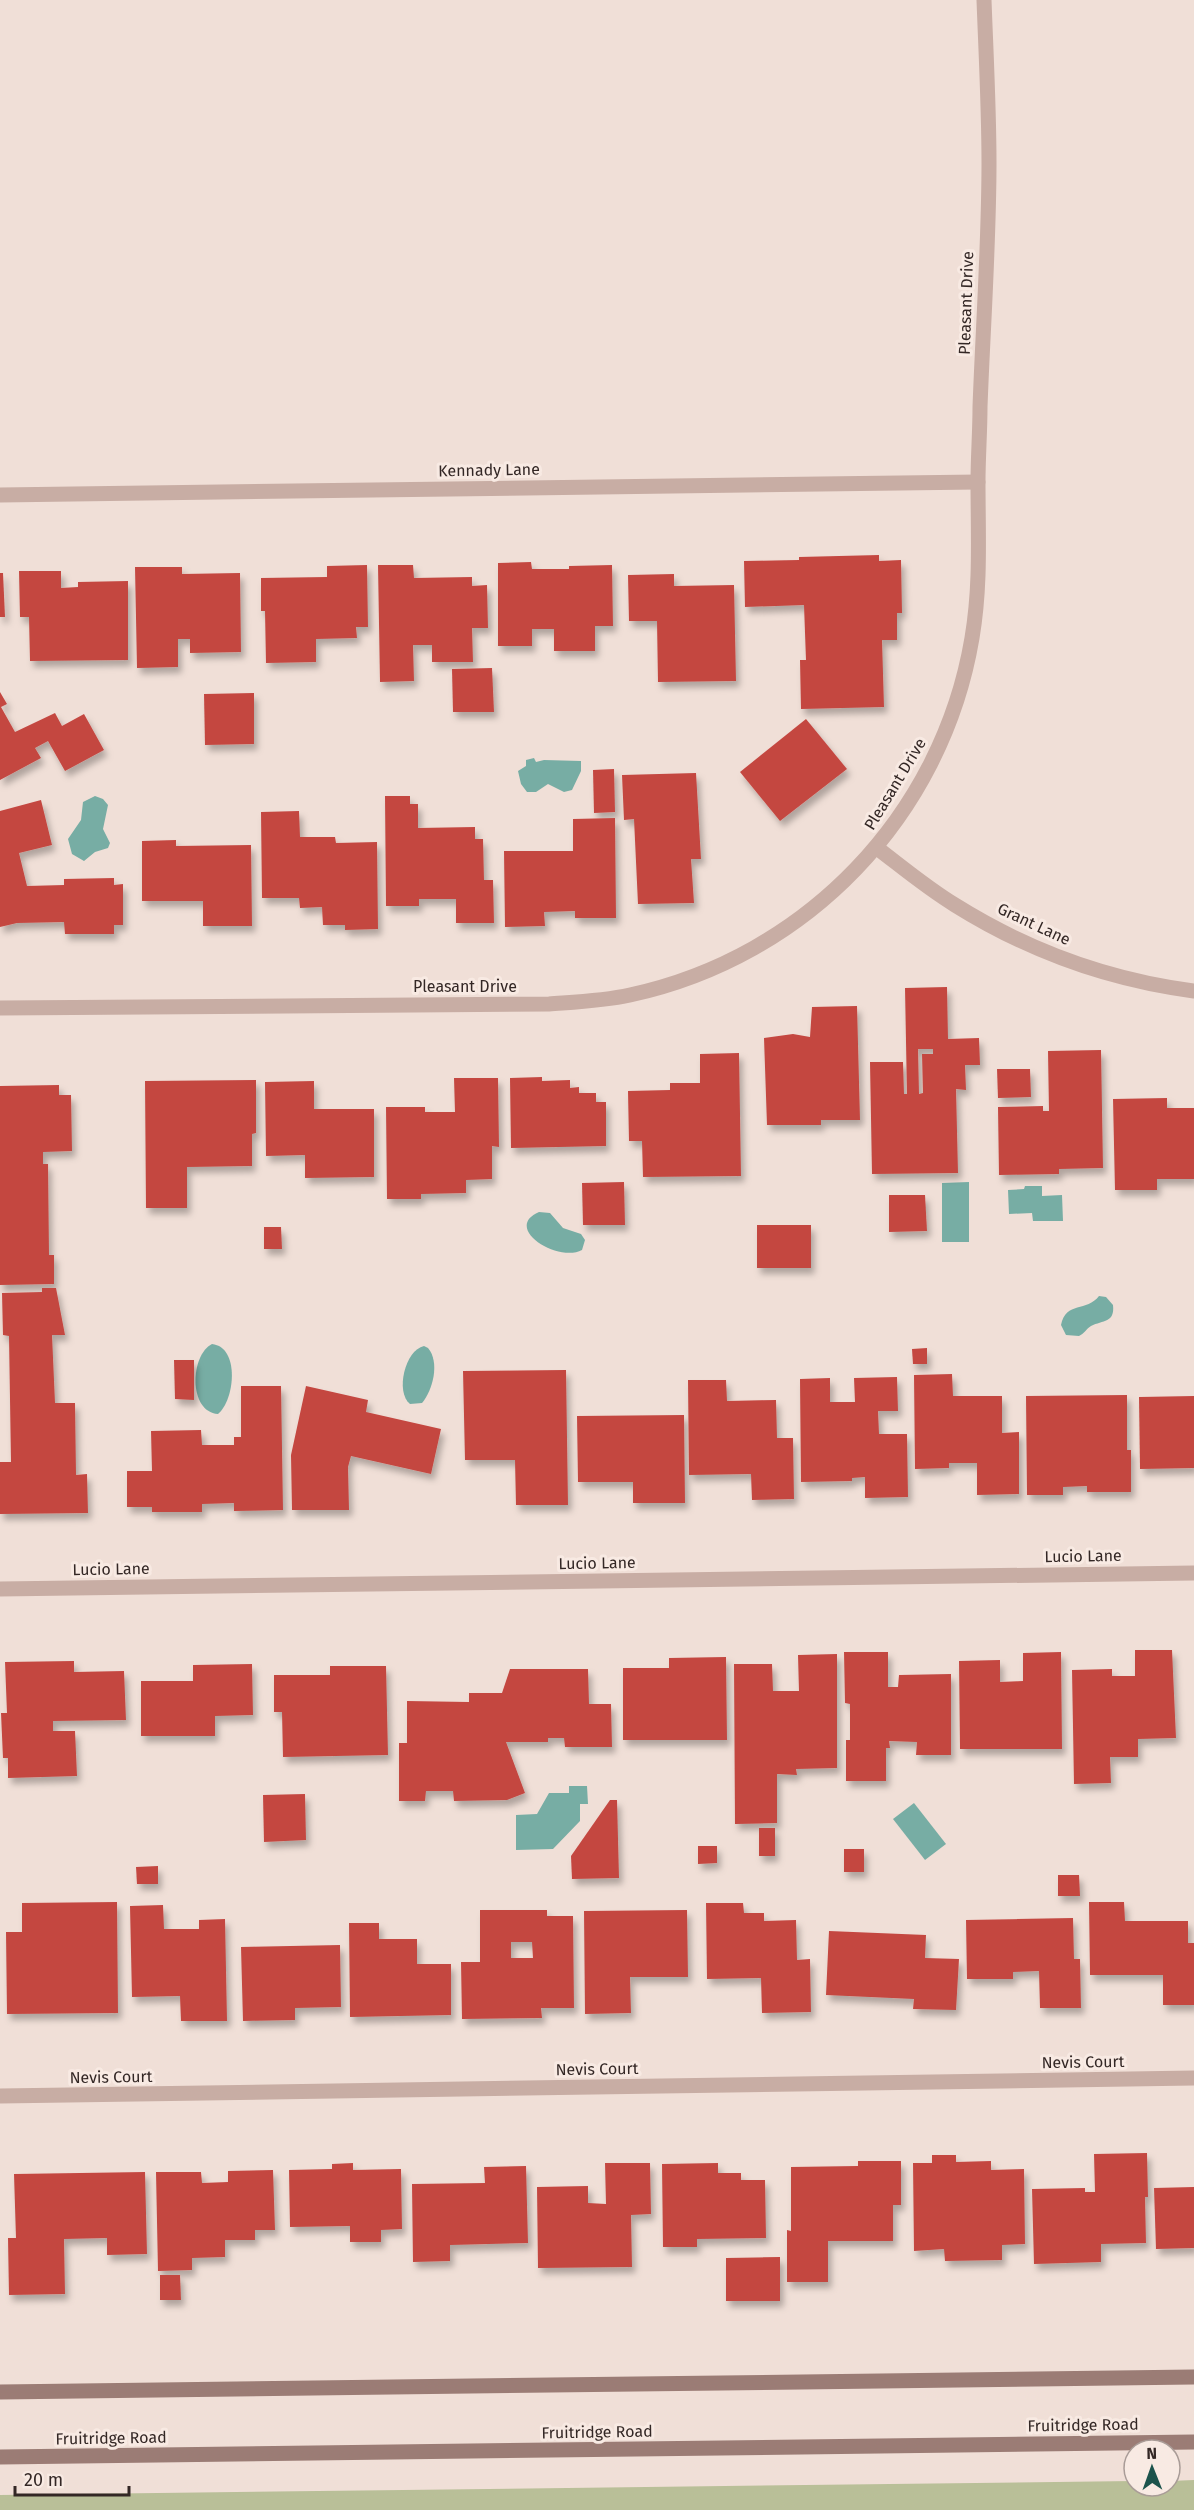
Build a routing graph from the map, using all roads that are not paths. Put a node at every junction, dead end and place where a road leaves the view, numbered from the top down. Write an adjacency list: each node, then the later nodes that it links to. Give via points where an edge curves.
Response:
1 (984, 0): 2 (street, Pleasant Drive, via 989,162)
2 (978, 482): 3 (street, Kennady Lane); 4 (street, Pleasant Drive, via 978,589 961,687 929,768)
3 (0, 495)
4 (877, 848): 5 (street, Grant Lane, via 954,905 1037,948 1127,980); 6 (street, Pleasant Drive, via 813,910 748,952 704,973 628,996 549,1004)
5 (1194, 991)
6 (0, 1008)
7 (1194, 1573): 8 (street, Lucio Lane)
8 (0, 1589)
9 (1194, 2078): 10 (street, Nevis Court)
10 (0, 2096)
11 (1194, 2377): 12 (main road)
12 (0, 2392)
13 (1194, 2442): 14 (main road, Fruitridge Road)
14 (0, 2457)

